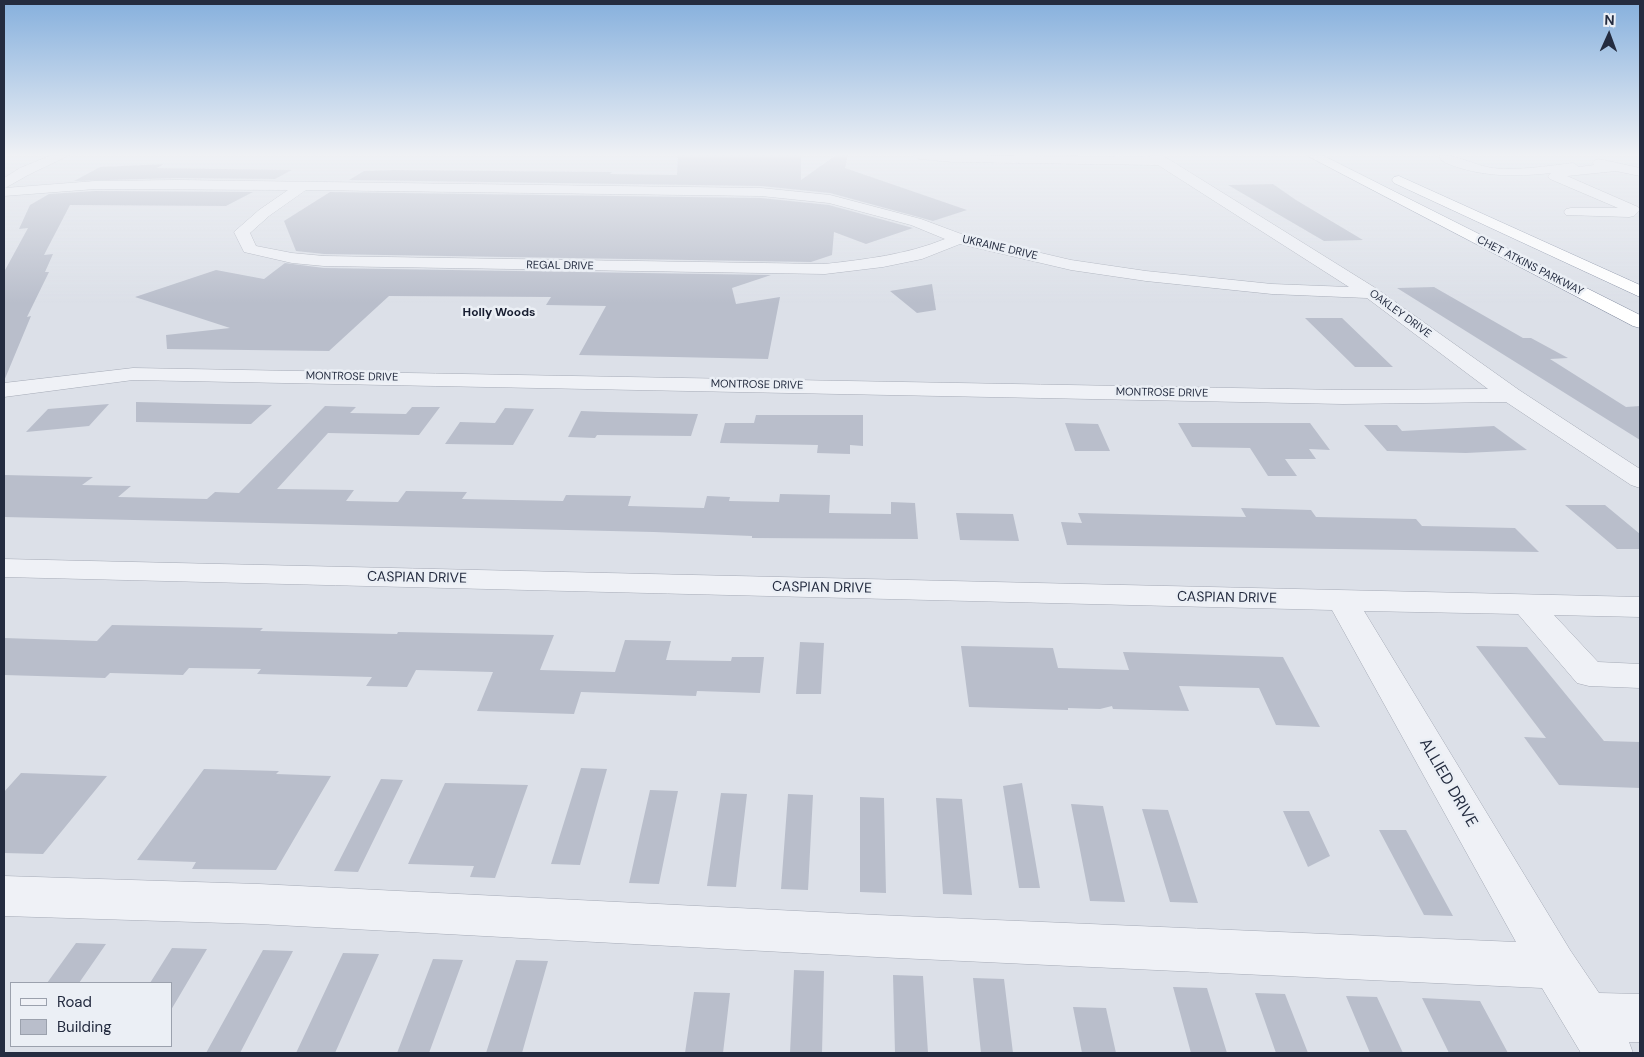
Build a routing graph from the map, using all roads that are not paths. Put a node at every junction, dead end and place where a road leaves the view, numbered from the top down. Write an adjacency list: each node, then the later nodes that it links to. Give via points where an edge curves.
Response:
1 (275, 204): 8 (street, REGAL DRIVE, via 242,232 250,248 292,258 342,262 825,269 922,254)
2 (850, 204): 8 (street, UKRAINE DRIVE, via 916,222)
3 (1231, 204): 10 (street, OAKLEY DRIVE)
4 (1408, 204): 11 (highway, CHET ATKINS PARKWAY)
5 (1451, 204): 9 (highway, CHET ATKINS PARKWAY)
6 (1621, 204): 7 (street, via 1633,210 1629,213)
7 (1571, 212)
8 (959, 239): 10 (street, UKRAINE DRIVE, via 1071,265 1146,276 1272,289)
9 (1640, 292)
10 (1371, 293): 13 (street, OAKLEY DRIVE)
11 (1640, 322)
12 (4, 390): 13 (street, MONTROSE DRIVE, via 152,374 1343,397)
13 (1511, 395): 14 (street, OAKLEY DRIVE)
14 (1640, 480)
15 (4, 568): 16 (street, CASPIAN DRIVE)
16 (1342, 600): 17 (street, CASPIAN DRIVE); 21 (street, ALLIED DRIVE)
17 (1526, 605): 18 (street, CASPIAN DRIVE); 19 (street, via 1589,674)
18 (1640, 607)
19 (1640, 676)
20 (4, 896): 21 (street, via 259,904)
21 (1554, 966): 23 (street, ALLIED DRIVE)
22 (1640, 1018): 23 (street)
23 (1598, 1035)

